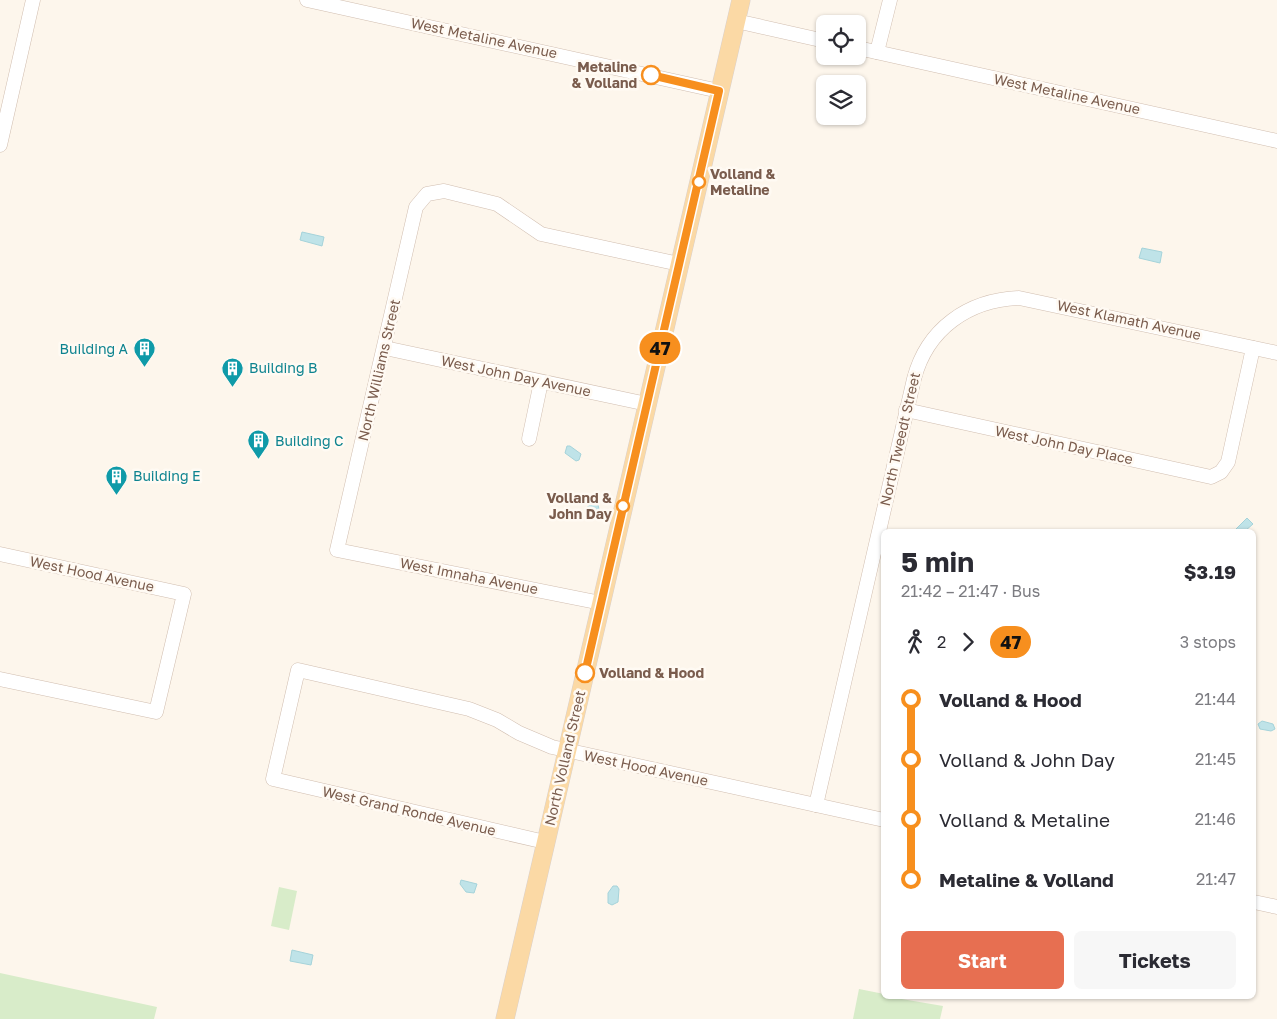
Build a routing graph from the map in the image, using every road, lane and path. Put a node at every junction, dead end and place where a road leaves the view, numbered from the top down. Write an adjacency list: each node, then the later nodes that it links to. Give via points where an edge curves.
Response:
1 (33, 0): 11 (street)
2 (307, 0): 9 (street, West Metaline Avenue)
3 (741, 0): 5 (main road, North Volland Street)
4 (890, 0): 8 (street)
5 (736, 21): 6 (street); 9 (main road, North Volland Street)
6 (816, 39)
7 (866, 50): 8 (street, West Metaline Avenue)
8 (877, 52): 10 (street, West Metaline Avenue)
9 (719, 91): 12 (main road, North Volland Street)
10 (1277, 141)
11 (0, 145)
12 (680, 264): 14 (street, North Williams Street, via 540,234 489,201 444,191 427,194 416,207); 18 (main road, North Volland Street)
13 (980, 304): 15 (street, West Klamath Avenue, via 1011,298 1038,300); 19 (street, North Tweedt Street, via 952,321 923,352)
14 (385, 348): 17 (street, West John Day Avenue); 21 (street, North Williams Street)
15 (1253, 348): 16 (street, West Klamath Avenue); 19 (street, West John Day Place, via 1228,462 1221,472 1206,477)
16 (1277, 353)
17 (541, 382): 18 (street, West John Day Avenue); 20 (street)
18 (647, 404): 23 (main road, North Volland Street)
19 (906, 410): 27 (street, North Tweedt Street)
20 (529, 439)
21 (337, 550): 23 (street, West Imnaha Avenue)
22 (0, 554): 24 (street, West Hood Avenue, via 184,594 156,712)
23 (601, 603): 25 (main road, North Volland Street)
24 (0, 679)
25 (567, 750): 26 (street, West Hood Avenue, via 532,739 470,710 298,670); 27 (street, West Hood Avenue); 29 (main road, North Volland Street)
26 (273, 779): 29 (street, West Grand Ronde Avenue)
27 (816, 806): 28 (street, West Hood Avenue)
28 (881, 819)
29 (545, 842): 32 (main road, North Volland Street)
30 (1256, 902): 31 (street)
31 (1277, 907)
32 (505, 1019)

